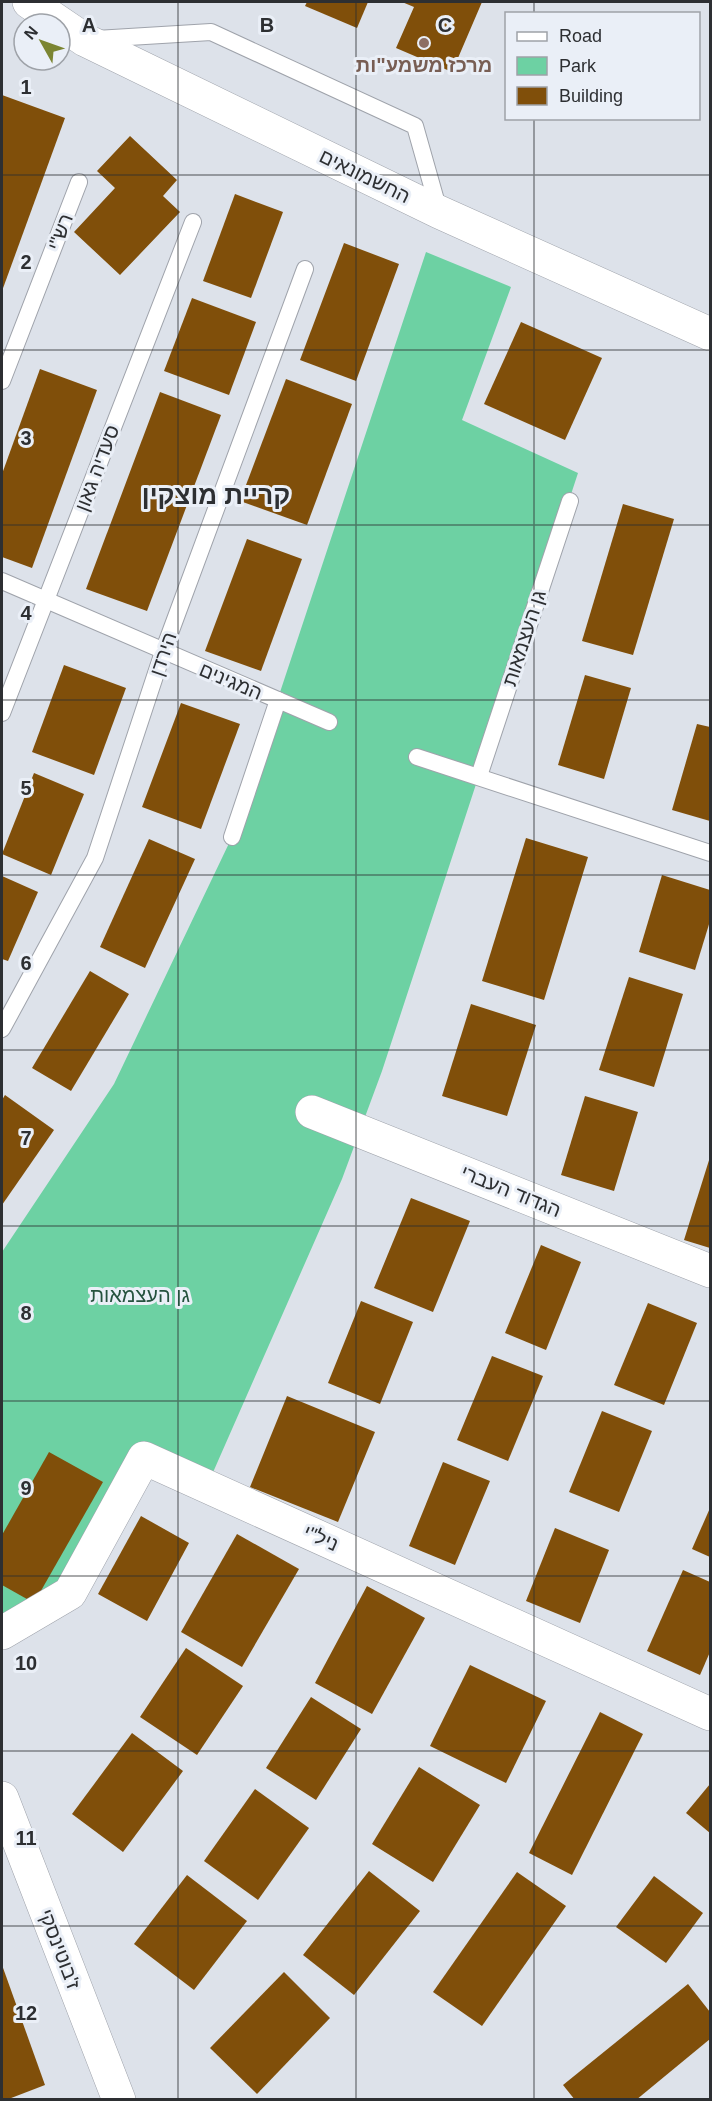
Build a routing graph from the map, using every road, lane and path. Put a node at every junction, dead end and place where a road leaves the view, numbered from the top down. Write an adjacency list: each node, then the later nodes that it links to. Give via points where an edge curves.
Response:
1 (29, 2): 2 (street, החשמונאים)
2 (85, 40): 4 (street, החשמונאים); 4 (lane, via 212,32 415,126)
3 (80, 182): 8 (lane, רש"י)
4 (439, 212): 7 (street, החשמונאים)
5 (193, 222): 11 (lane, סעדיה גאון)
6 (305, 269): 12 (lane, הירדן)
7 (711, 334)
8 (2, 381)
9 (570, 501): 17 (lane, גן העצמאות)
10 (2, 581): 11 (lane, המגינים)
11 (45, 600): 12 (lane, המגינים); 14 (lane, סעדיה גאון)
12 (163, 652): 13 (lane, המגינים); 20 (lane, הירדן, via 95,858)
13 (278, 700): 15 (lane, המגינים); 18 (lane)
14 (2, 713)
15 (329, 722)
16 (417, 757): 17 (lane)
17 (479, 776): 19 (lane)
18 (232, 837)
19 (711, 854)
20 (2, 1029)
21 (312, 1112): 22 (street, הגדוד העברי)
22 (711, 1271)
23 (2, 1633): 24 (street, ניל"י, via 70,1593 144,1458)
24 (711, 1714)
25 (2, 1798): 26 (street, ז'בוטינסקי)
26 (119, 2100)

